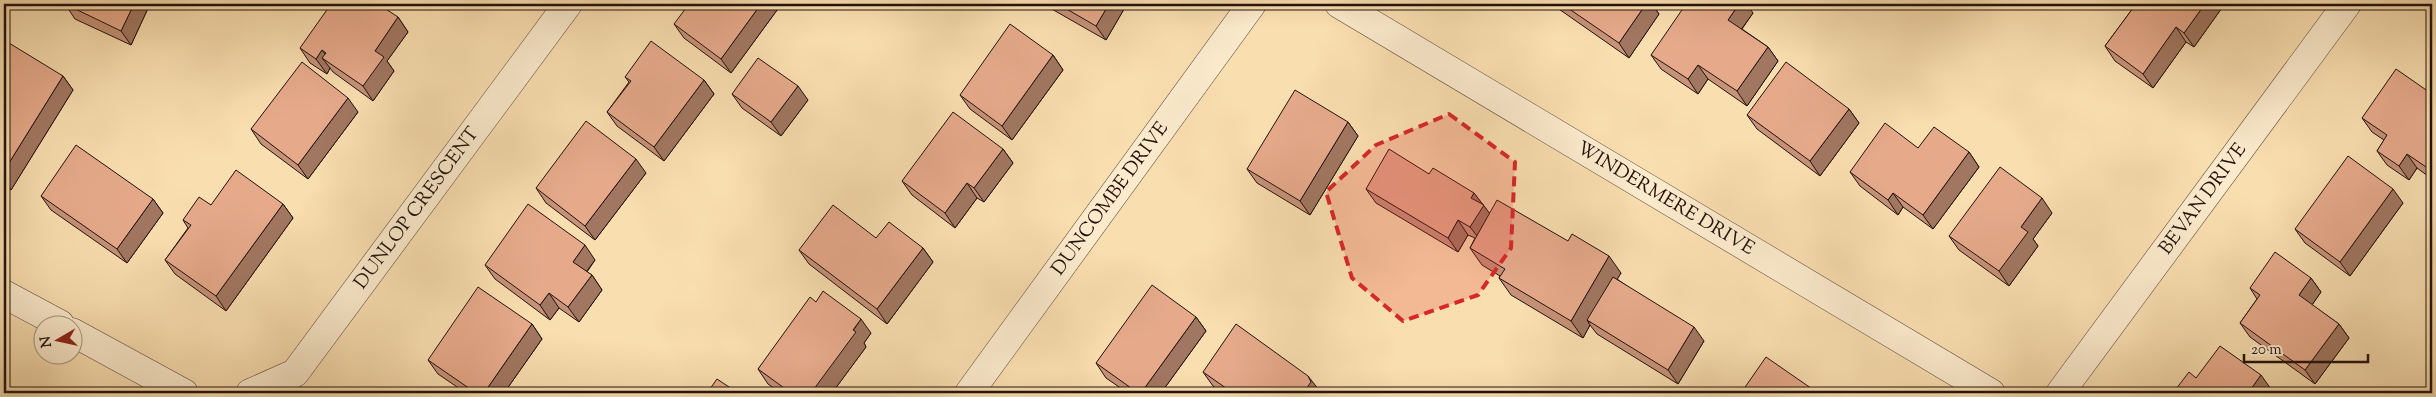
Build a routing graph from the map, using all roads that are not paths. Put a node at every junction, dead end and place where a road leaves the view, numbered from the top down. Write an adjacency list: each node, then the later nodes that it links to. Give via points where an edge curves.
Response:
1 (568, 4): 9 (street, DUNLOP CRESCENT, via 295,373)
2 (1252, 4): 10 (street, DUNCOMBE DRIVE)
3 (1339, 4): 11 (street, WINDERMERE DRIVE)
4 (2347, 4): 12 (street, BEVAN DRIVE)
5 (4, 294): 6 (street)
6 (41, 314)
7 (82, 337): 8 (street)
8 (184, 393)
9 (250, 393)
10 (969, 393)
11 (1991, 393)
12 (2060, 393)

